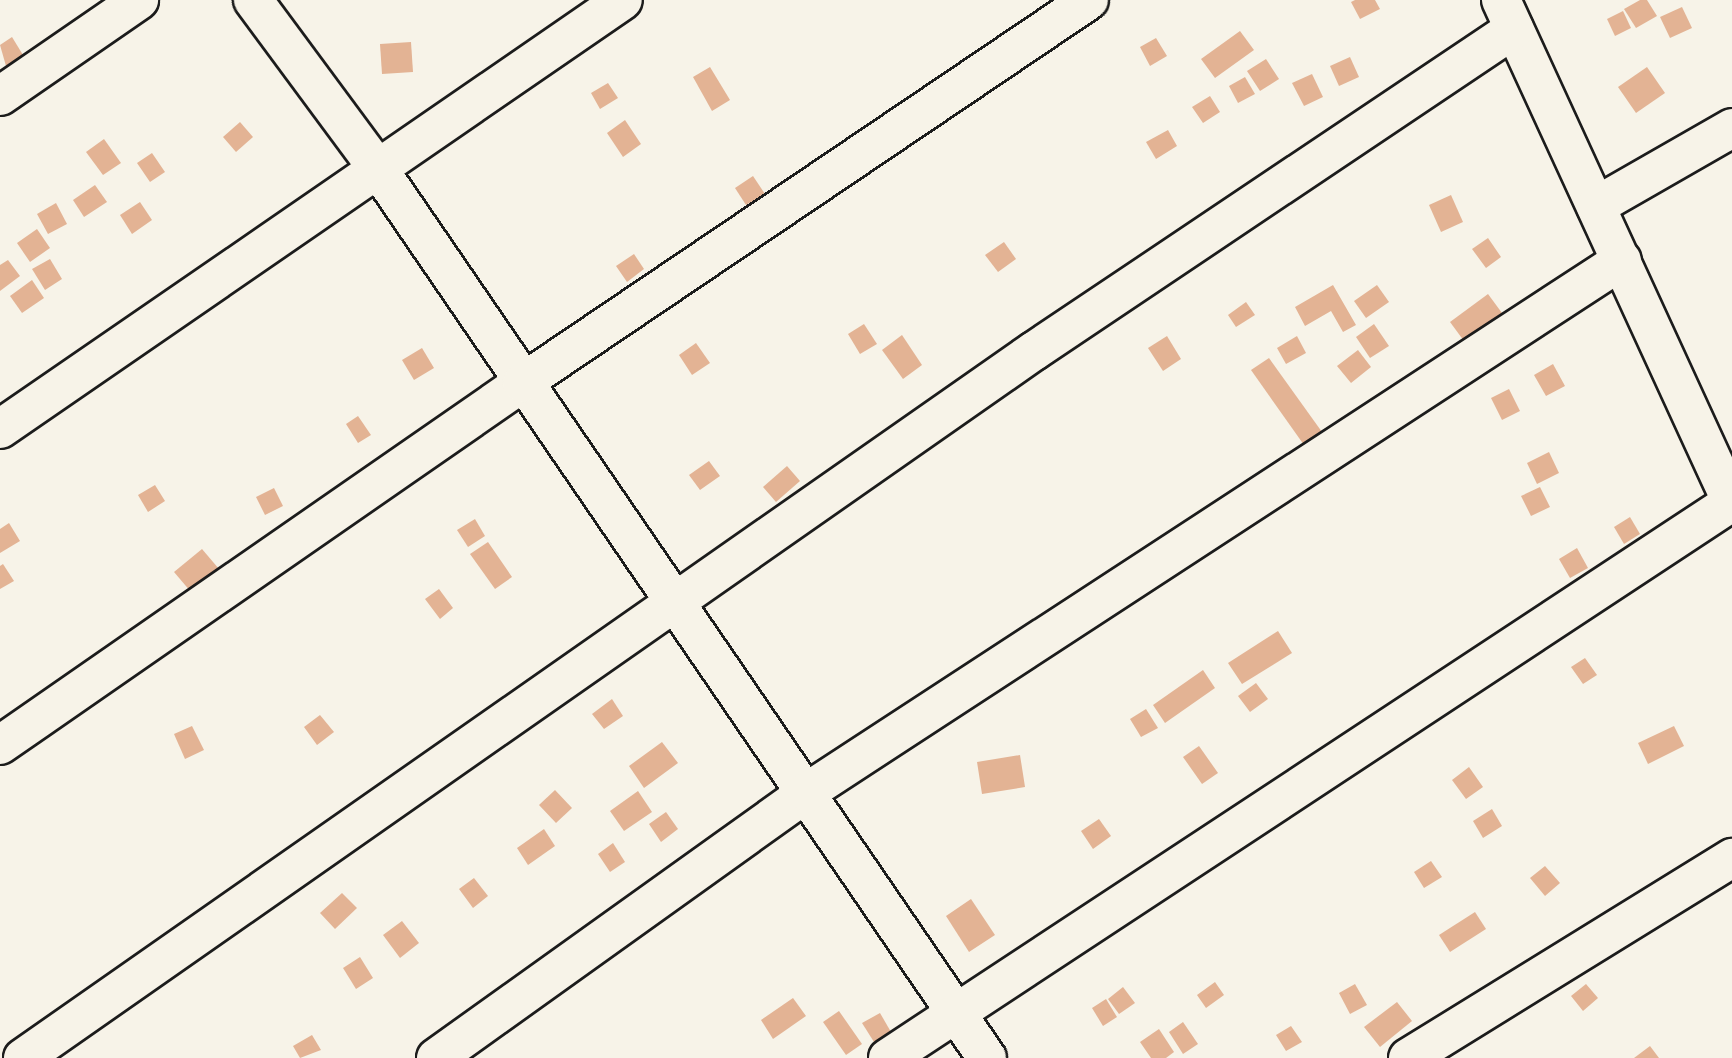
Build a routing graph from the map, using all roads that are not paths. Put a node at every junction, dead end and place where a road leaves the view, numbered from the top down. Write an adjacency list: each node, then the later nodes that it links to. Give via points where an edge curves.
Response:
1 (139, 0): 6 (street)
2 (253, 0): 8 (street)
3 (624, 0): 8 (street)
4 (1088, 0): 11 (street)
5 (1507, 14): 9 (street); 14 (street)
6 (0, 96)
7 (1732, 128): 9 (street)
8 (379, 170): 11 (street); 12 (street)
9 (1596, 206): 10 (street)
10 (1622, 260): 13 (street); 16 (street)
11 (522, 383): 14 (street); 15 (street)
12 (0, 429)
13 (1732, 502): 18 (street)
14 (674, 606): 16 (street); 19 (street)
15 (0, 745)
16 (807, 792): 18 (street); 20 (street)
17 (1732, 858): 23 (street)
18 (955, 1011): 21 (street); 22 (street)
19 (23, 1058)
20 (436, 1058)
21 (888, 1058)
22 (987, 1058)
23 (1408, 1058)

